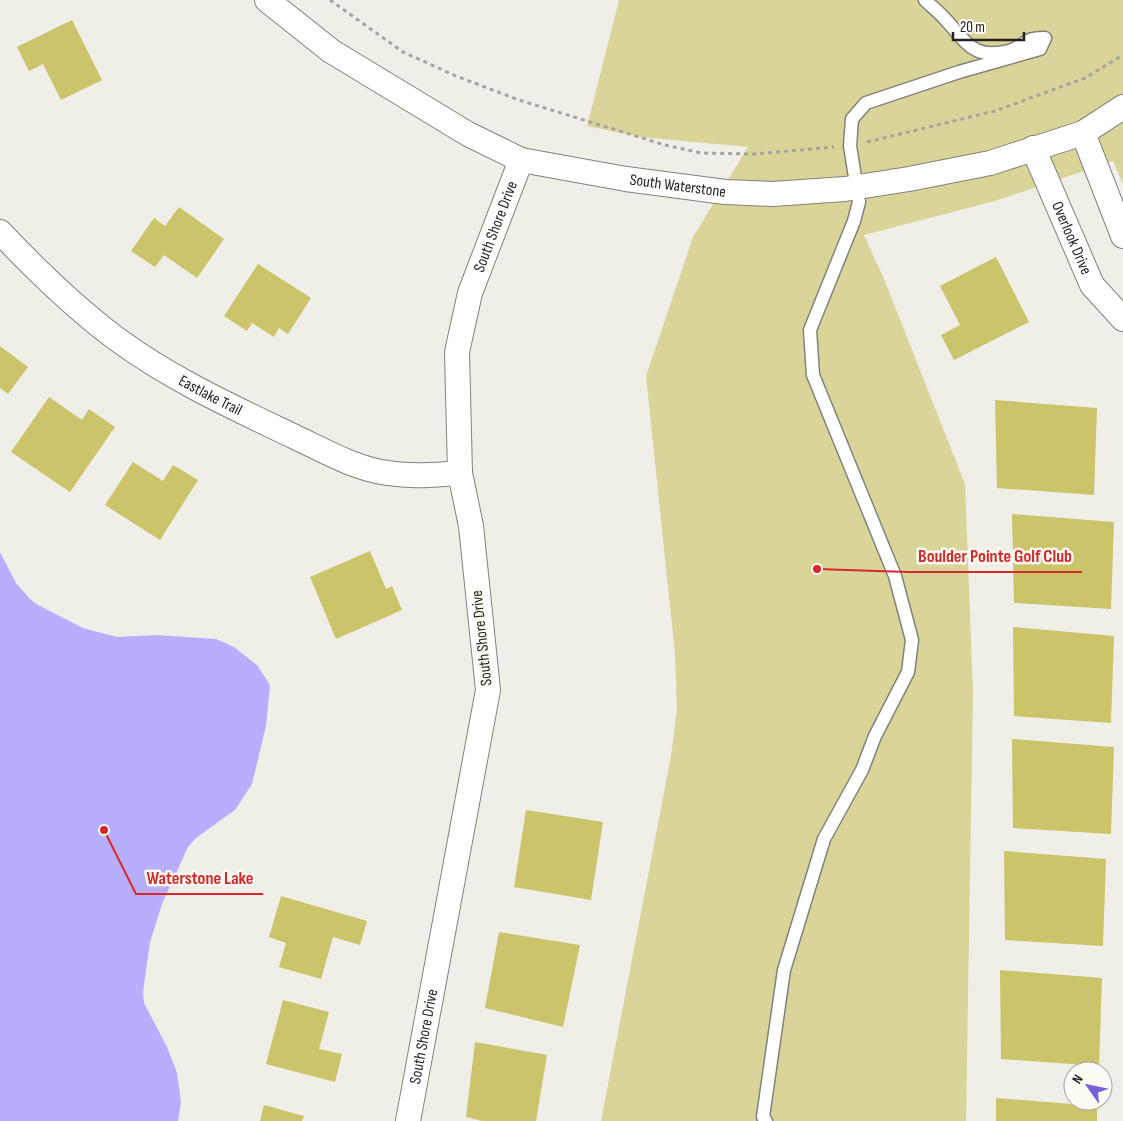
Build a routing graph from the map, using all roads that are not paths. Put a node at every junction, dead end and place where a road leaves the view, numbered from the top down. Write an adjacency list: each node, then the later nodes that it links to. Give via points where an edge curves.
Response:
1 (267, 0): 6 (street, South Waterstone, via 331,51 468,134)
2 (925, 0): 7 (lane, via 975,51 992,55 1013,50 1032,37 1045,38 1040,49 866,103 852,120 850,146)
3 (1123, 107): 4 (street, South Waterstone)
4 (1083, 133): 5 (street, South Waterstone); 9 (street)
5 (1033, 148): 7 (street, South Waterstone, via 990,163); 10 (street, Overlook Drive, via 1092,285)
6 (521, 160): 7 (street, South Waterstone, via 725,192 773,194); 11 (street, South Shore Drive, via 490,236 462,322 457,352)
7 (856, 187): 13 (lane, via 859,202 854,221 810,330 813,375 895,576 912,640 908,672 875,736 862,770 824,839 784,970 763,1117)
8 (0, 232): 11 (street, Eastlake Trail, via 70,301 114,338 208,395 354,464 386,473 422,476)
9 (1123, 236)
10 (1123, 319)
11 (460, 473): 12 (street, South Shore Drive, via 471,526 488,690)
12 (408, 1121)
13 (766, 1121)

